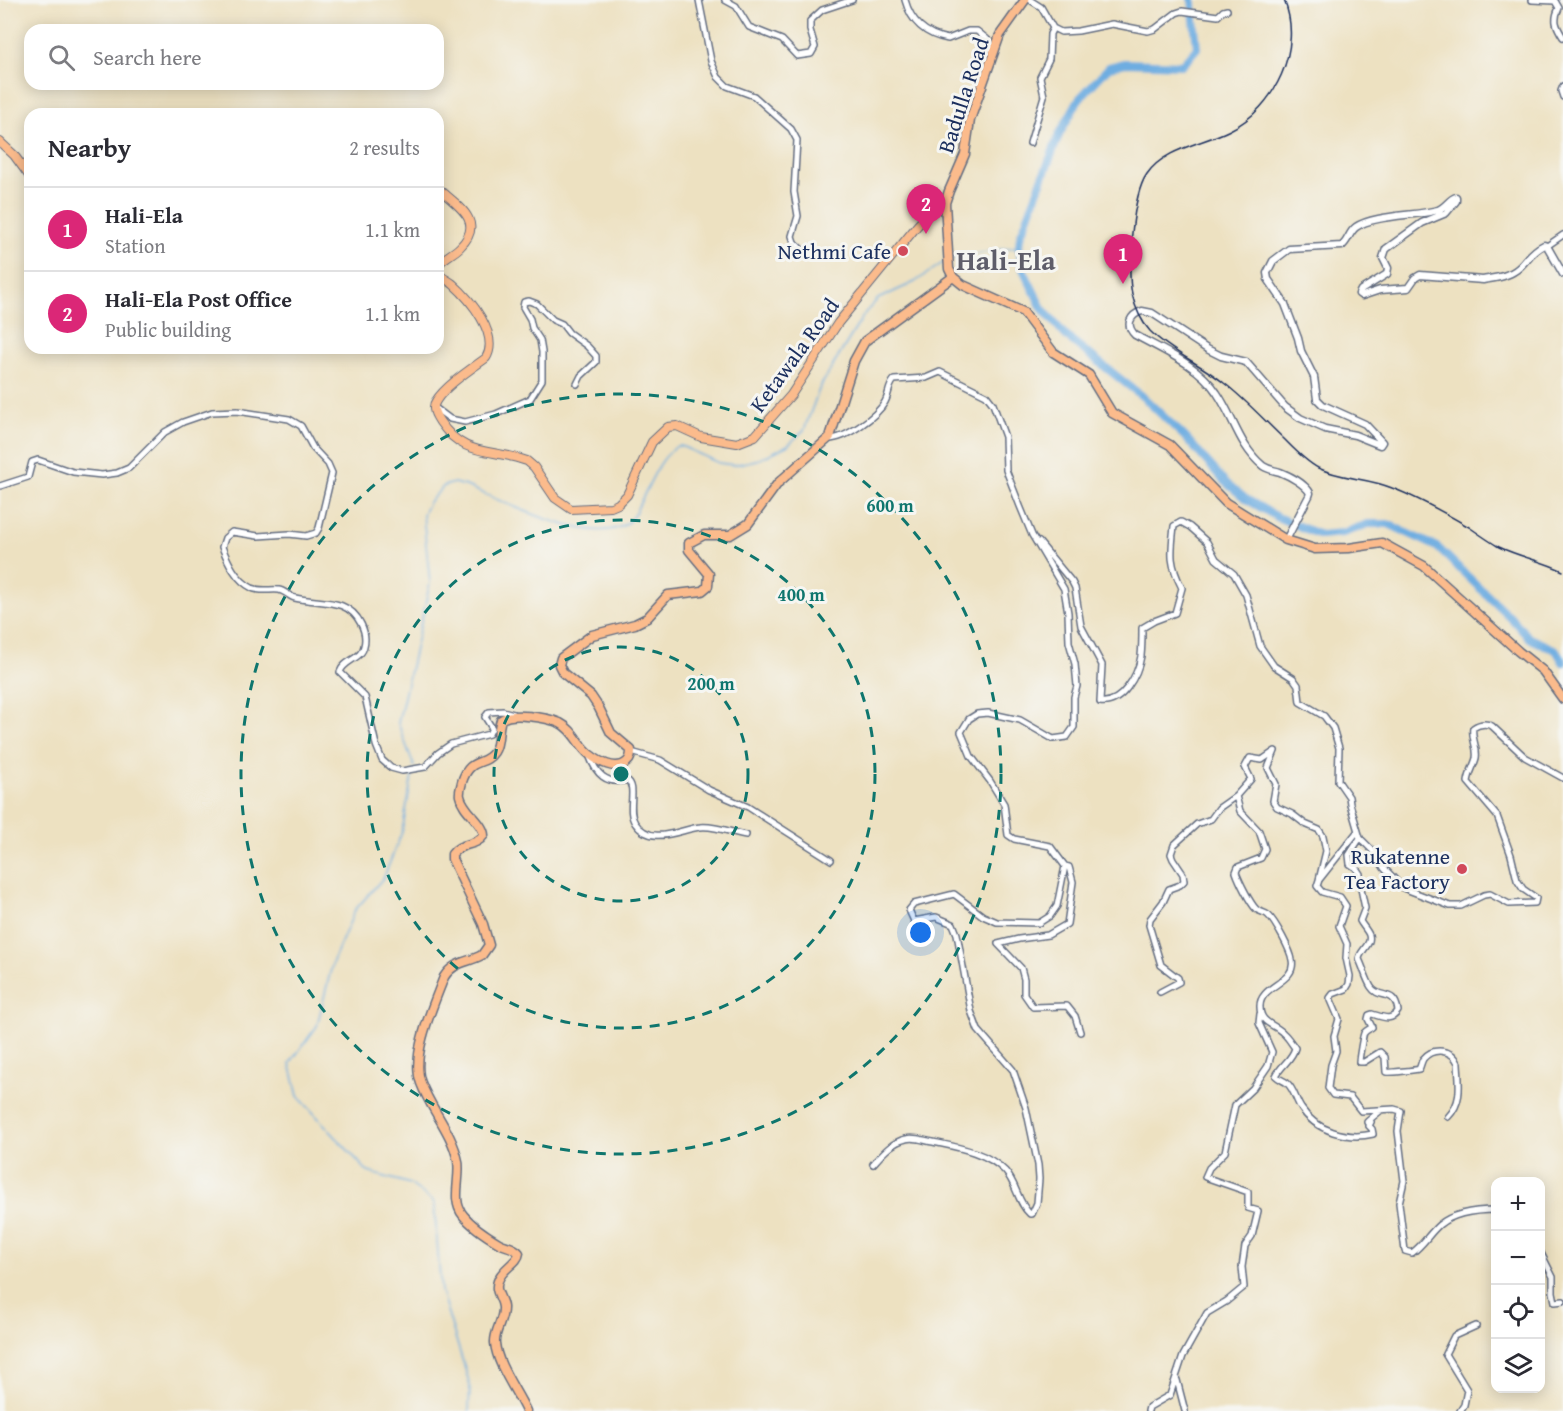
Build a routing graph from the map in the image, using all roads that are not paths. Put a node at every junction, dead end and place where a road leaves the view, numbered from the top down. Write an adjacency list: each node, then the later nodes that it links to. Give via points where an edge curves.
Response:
1 (699, 0): 21 (street, via 718,77 727,86 754,96 791,129 797,140 794,192 798,216 792,236)
2 (725, 0): 3 (street, via 736,6 749,27 778,38 797,56 812,54 815,47 810,21 822,10)
3 (852, 0)
4 (905, 0): 11 (street, via 913,19 928,33 948,39 976,31 987,39)
5 (1025, 0): 11 (highway, Badulla Road, via 1000,35)
6 (1030, 0): 9 (street, via 1041,8)
7 (1532, 0): 10 (street, via 1555,1 1559,8 1556,24)
8 (1227, 10): 9 (street, via 1218,16 1182,11 1148,31 1112,24 1078,31 1061,32)
9 (1053, 28): 15 (street, via 1049,59 1040,77 1044,96)
10 (1563, 37)
11 (993, 54): 18 (highway, Badulla Road, via 970,120 965,154)
12 (1563, 86): 13 (street)
13 (1563, 97)
14 (0, 142): 16 (main road)
15 (1030, 143)
16 (24, 169)
17 (444, 193): 22 (main road, via 467,213 470,222 462,245)
18 (945, 203): 23 (highway, Badulla Road); 27 (main road, Ketawala Road, via 923,219 838,323 791,395 755,436 737,443 701,437 677,426 668,427 647,450 627,495 611,507 578,510 562,504 531,464 472,448 449,435)
19 (1563, 235): 20 (street)
20 (1547, 246): 24 (street); 31 (street, via 1533,250 1517,270 1494,278 1419,275 1408,288 1359,294 1388,274 1383,258 1386,249 1446,213 1456,197 1438,210 1358,225 1342,246 1298,247 1273,261 1268,279 1285,304 1314,377 1317,399 1365,424 1382,442 1380,445 1300,418 1285,407 1246,362 1207,349 1152,313 1142,310 1132,316 1130,331 1181,361 1218,393 1243,443 1265,468 1307,487 1310,493)
21 (801, 249)
22 (444, 258)
23 (951, 273): 28 (highway, via 865,341 854,361); 31 (highway, via 963,285 1023,312 1053,352 1089,375 1112,413 1170,446 1226,503)
24 (1563, 274)
25 (444, 278): 27 (main road, via 482,320 490,344 486,358 442,393)
26 (576, 384): 27 (street, via 596,362 596,356 562,324 529,301 523,307 542,352 542,380 530,399 465,422 450,419)
27 (434, 407)
28 (829, 439): 30 (street, via 850,432 872,417 885,402 894,380 926,378 940,372 986,395 993,404 1005,437 1006,470); 34 (highway, via 778,483 742,529 726,536 704,535 689,543 689,550 709,574 708,586 702,591 668,595 647,618 592,635 561,658 563,673 591,696 611,733)
29 (0, 486): 33 (street, via 28,477 32,462 38,460 73,472 117,473 129,468 165,432 212,412 237,411 290,419 301,426 332,473 316,533 258,536 232,532 222,547 234,571 252,588 281,590 294,598 323,601 355,613 363,627 364,648 340,672 365,697 382,760 391,768 402,771 425,767 451,744 489,734 492,728 485,717 489,712)
30 (1032, 535): 39 (street, via 1075,588 1081,626 1102,664 1100,702 1105,702 1117,698 1132,680 1141,658 1142,628 1175,613 1182,588 1173,571 1174,526 1181,522 1190,526 1207,542 1216,559 1234,574 1246,595 1260,646 1274,666 1293,678 1300,702 1324,716 1333,728 1339,748 1338,781 1349,797); 41 (street, via 1064,589 1077,686 1074,728 1067,737 1053,739 1020,720 988,713 969,719 961,732 971,756 1004,804 1008,835 1014,840 1050,846)
31 (1286, 540): 32 (highway, via 1315,549 1382,543 1424,566 1543,671)
32 (1563, 699)
33 (515, 715): 35 (highway, via 560,723); 54 (highway, via 501,720 493,753 469,767 461,784 460,797 484,835 452,854 454,866 483,924 488,948 482,955 450,968 444,977 418,1063 420,1082 457,1158 460,1211 499,1243 519,1252 501,1273 497,1285 503,1308 495,1344)
34 (631, 752): 35 (highway, via 627,762 615,766); 40 (street, via 660,760 709,790 748,807)
35 (588, 753): 38 (street, via 593,768 605,778 631,783 631,815 644,831 659,836 702,826)
36 (1563, 778): 39 (street, via 1525,758 1492,726 1473,728 1476,758 1468,782 1497,816 1517,880 1536,898 1532,905 1509,904 1490,894 1461,906 1438,903 1403,888)
37 (1236, 796): 42 (street, via 1251,779 1245,767 1247,760 1262,760 1275,751 1268,768 1276,784 1273,801 1323,836 1326,851); 43 (street, via 1174,845 1171,854 1184,881 1168,888 1149,925 1161,965 1179,982); 44 (street, via 1239,811 1259,831 1265,849 1261,858 1238,867 1237,876 1257,910 1275,923 1293,961 1282,980 1262,997)
38 (746, 835)
39 (1359, 835): 42 (street); 47 (street, via 1349,855 1350,864 1360,874 1365,908 1360,921 1369,938 1359,959 1371,988 1391,995 1398,1011 1388,1018 1370,1015 1372,1027 1364,1032 1359,1062 1380,1052 1385,1057 1386,1072 1392,1074 1419,1069 1423,1059 1434,1052 1450,1053 1457,1059 1460,1093 1455,1110)
40 (831, 860)
41 (1065, 866): 45 (street, via 1069,867 1073,882 1067,924 1047,935 999,944 1021,968 1024,994 1033,1007 1067,1006 1076,1016); 48 (street, via 1057,906 1039,923 997,922 954,894 914,904 909,910 914,921 936,917 953,924 978,1030 1012,1070 1026,1108 1038,1165 1038,1198 1032,1214 1024,1209 1013,1183 1000,1166 963,1148 908,1138 887,1148)
42 (1319, 880): 46 (street, via 1317,886 1322,892 1340,897 1346,906 1339,926 1347,944 1350,976 1346,989 1330,998 1340,1019 1328,1088 1333,1095 1350,1097 1361,1111)
43 (1160, 992)
44 (1260, 1009): 46 (street, via 1270,1026 1283,1033 1295,1048 1276,1076 1288,1084 1310,1118 1339,1134 1370,1135 1371,1122 1367,1122); 53 (street, via 1259,1023 1272,1052 1268,1066 1235,1105 1225,1152 1205,1177 1248,1192 1248,1208 1258,1211 1252,1236 1245,1246 1244,1287 1207,1312 1183,1356)
45 (1080, 1032)
46 (1380, 1111): 49 (street, via 1401,1111 1398,1131 1404,1181 1399,1203 1406,1251 1412,1253 1451,1218)
47 (1448, 1117)
48 (873, 1164)
49 (1491, 1210)
50 (1545, 1261): 51 (street, via 1553,1277 1555,1302)
51 (1563, 1301)
52 (1476, 1326): 57 (street, via 1454,1336 1445,1354 1467,1390)
53 (1176, 1379): 55 (street, via 1170,1395); 56 (street)
54 (526, 1411)
55 (1148, 1411)
56 (1185, 1411)
57 (1460, 1411)

